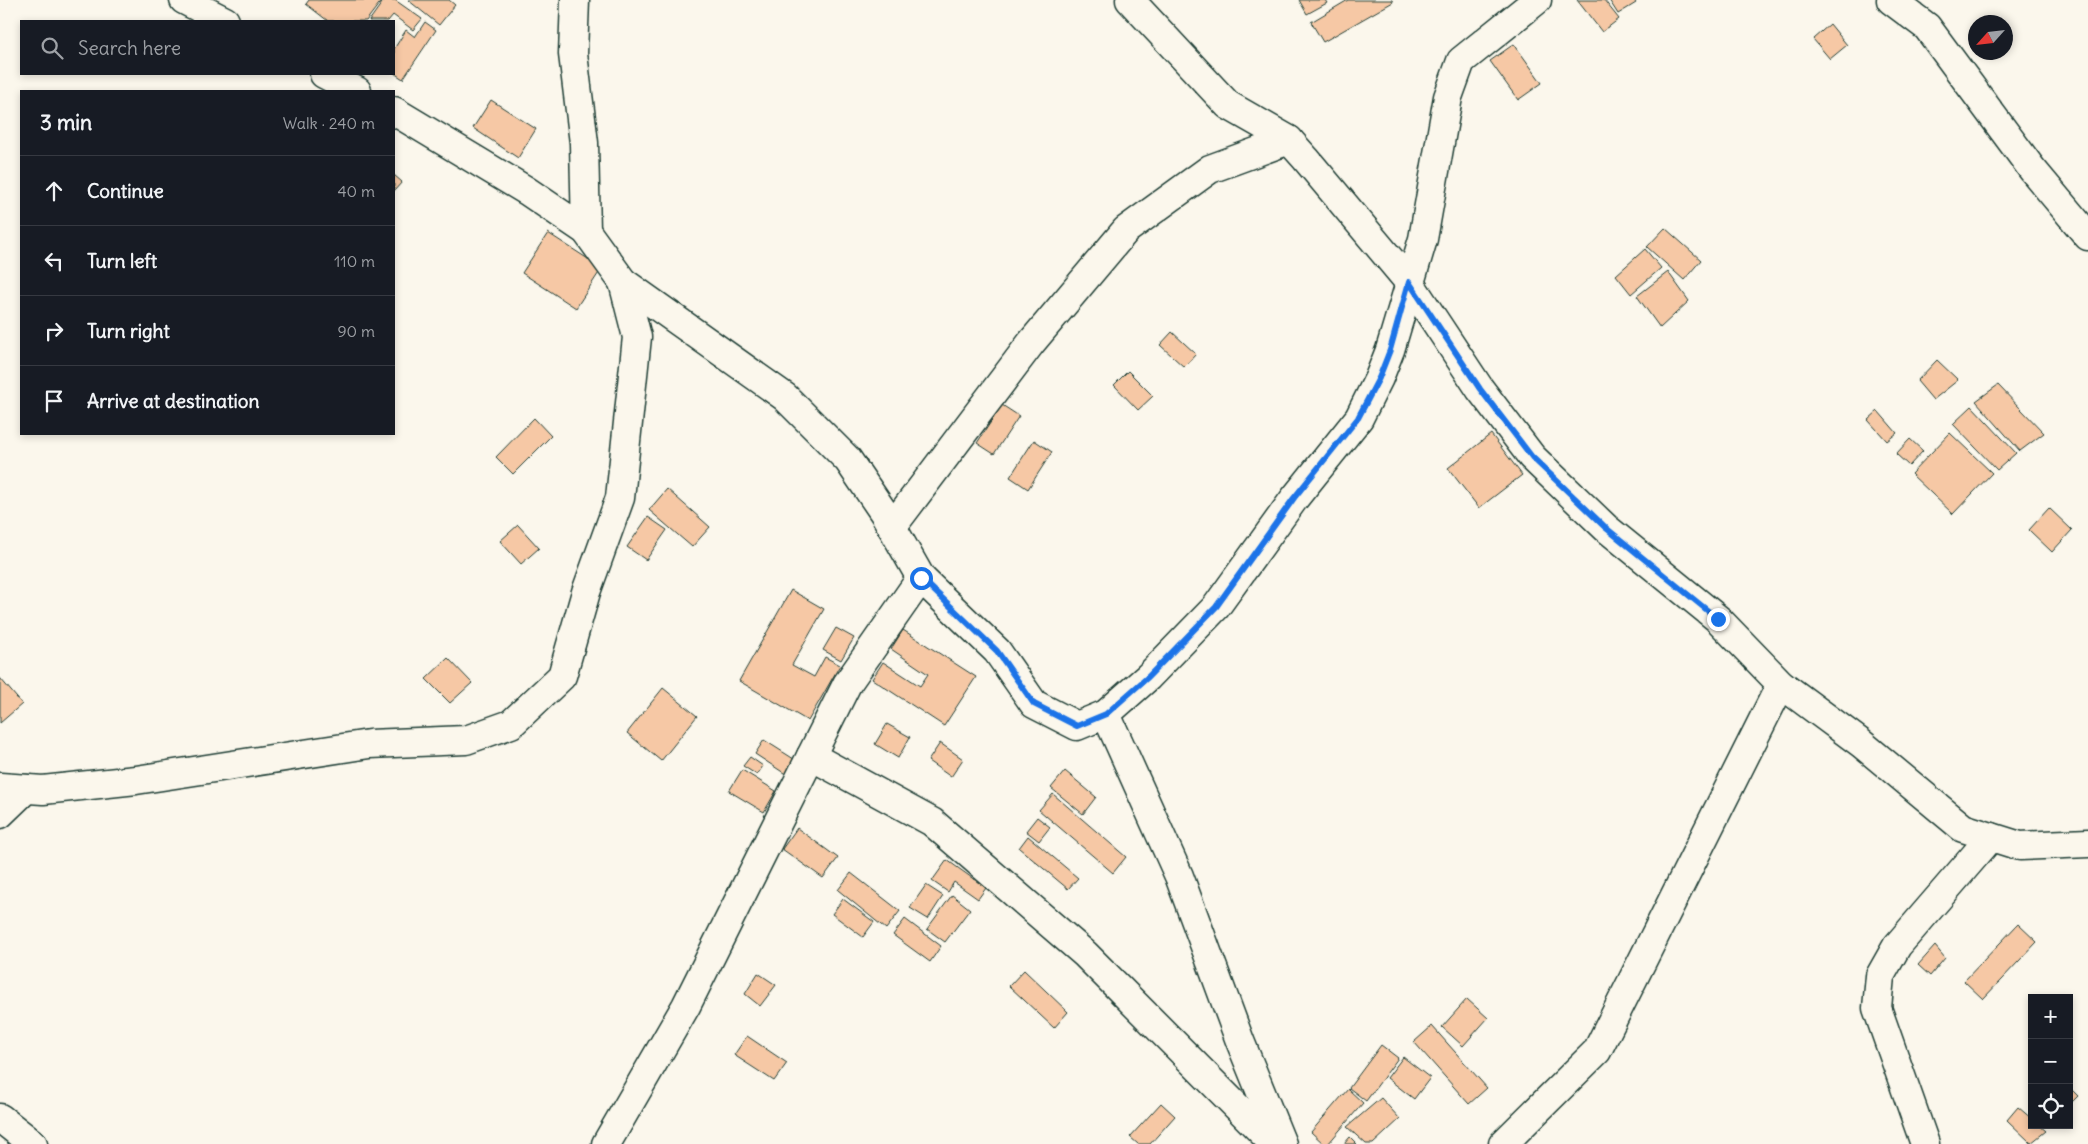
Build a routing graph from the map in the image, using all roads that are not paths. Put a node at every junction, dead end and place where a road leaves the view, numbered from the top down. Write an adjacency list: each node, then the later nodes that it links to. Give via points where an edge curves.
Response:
1 (184, 0): 6 (street)
2 (576, 0): 11 (street, via 573,54 584,143)
3 (1130, 0): 10 (street, via 1228,105)
4 (1537, 0): 14 (street, via 1461,62 1448,97 1422,239)
5 (1891, 0): 12 (street, via 1927,27 2032,169)
6 (223, 20)
7 (326, 75): 8 (street)
8 (355, 90)
9 (395, 112): 11 (street, via 527,191)
10 (1289, 140): 14 (street); 15 (street, via 1210,169 1126,230 1031,342)
11 (586, 231): 13 (street)
12 (2088, 236)
13 (623, 282): 15 (street, via 785,397 848,460); 20 (street, via 637,337 620,498 586,592 562,676 512,724 466,740 370,744 136,780 44,790)
14 (1409, 282): 17 (street, via 1480,389 1532,457 1606,528 1718,619); 18 (street, via 1390,350 1358,418 1294,498 1216,607 1148,677)
15 (892, 527): 16 (street)
16 (921, 578): 18 (street, via 997,651 1034,704 1077,726); 19 (street, via 847,684)
17 (1781, 684): 22 (street, via 1862,744 1963,828); 29 (street, via 1597,1051)
18 (1106, 714): 28 (street, via 1178,876)
19 (811, 756): 26 (street, via 686,1006); 27 (street, via 932,822 1085,954)
20 (13, 788): 21 (street)
21 (0, 814)
22 (1991, 837): 23 (street, via 2020,846); 30 (street, via 1897,946 1880,976 1877,1008)
23 (2088, 843)
24 (0, 1118): 25 (street)
25 (33, 1144)
26 (606, 1144)
27 (1274, 1144)
28 (1282, 1144)
29 (1504, 1144)
30 (1925, 1144)

